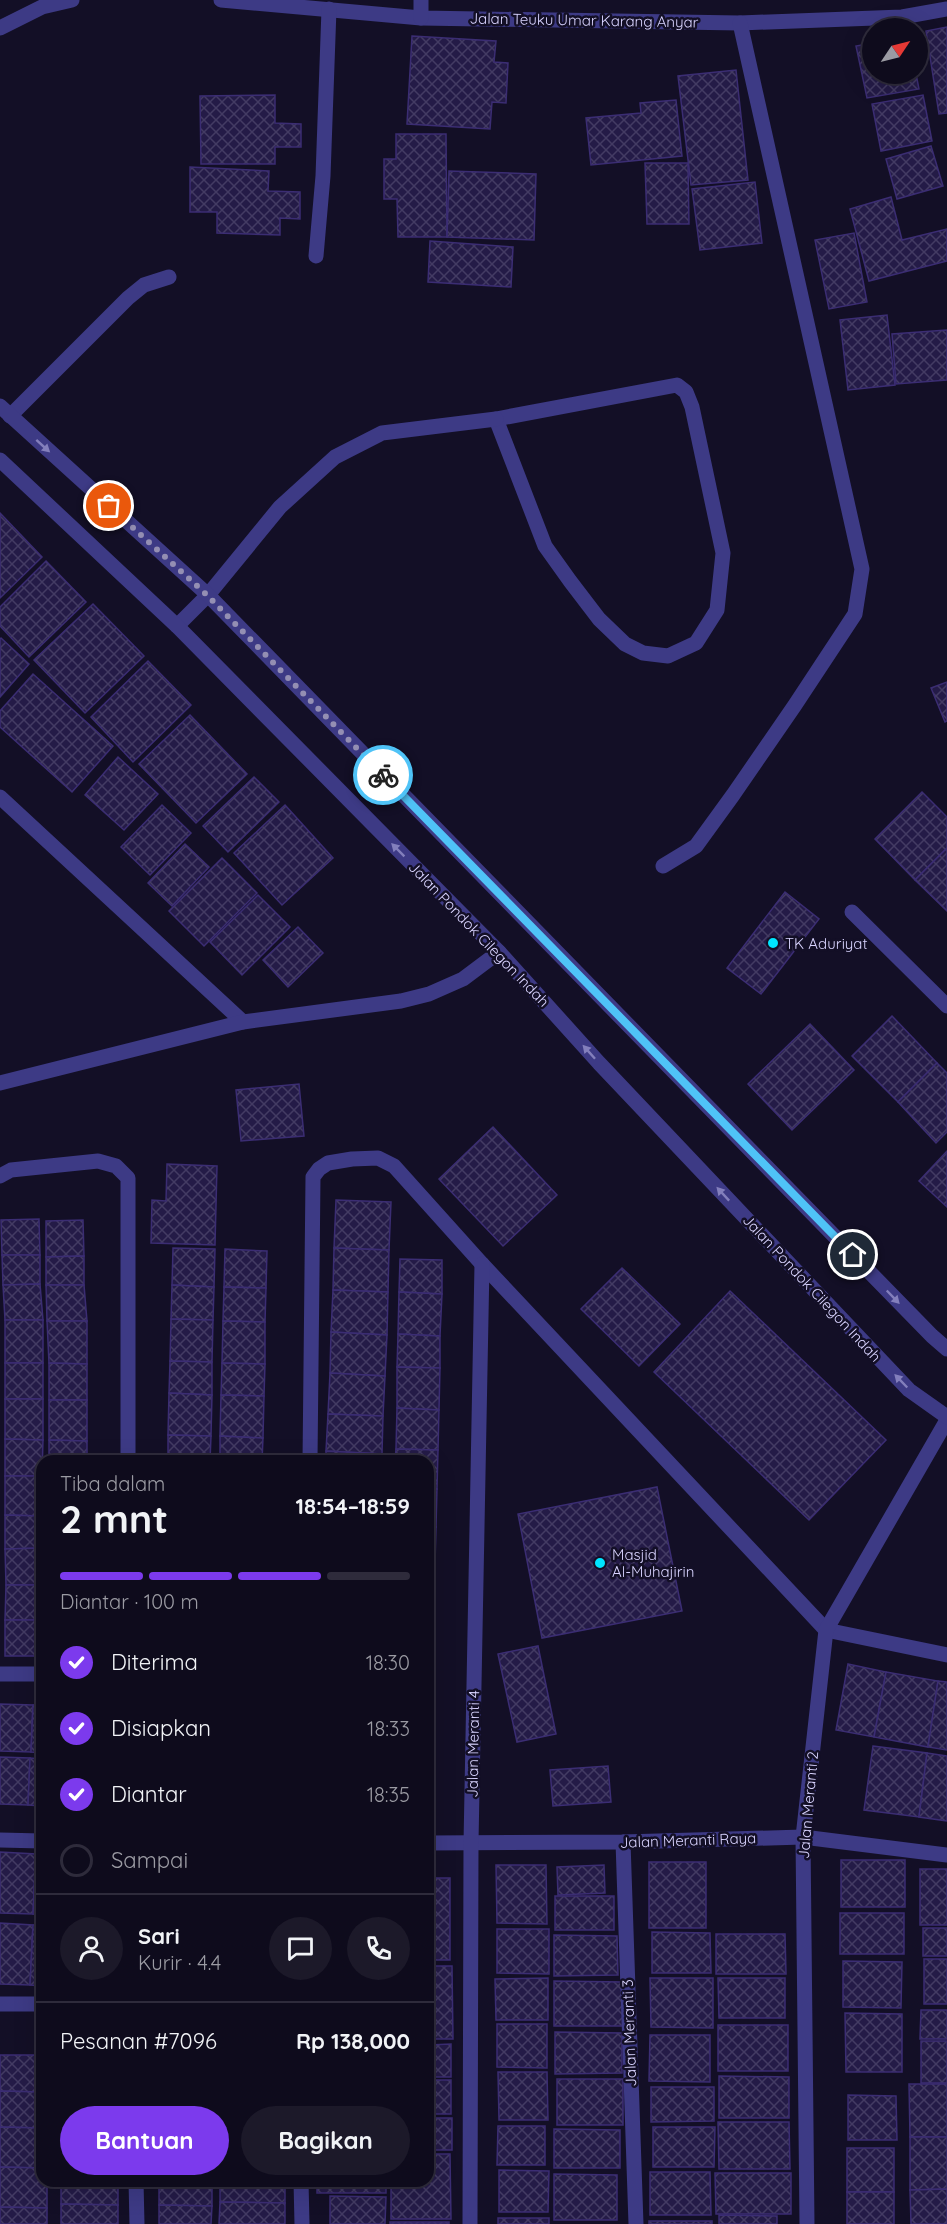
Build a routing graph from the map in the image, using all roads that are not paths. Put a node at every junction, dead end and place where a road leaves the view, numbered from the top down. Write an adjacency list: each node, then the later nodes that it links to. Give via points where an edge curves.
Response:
1 (72, 0): 8 (street, via 42,7)
2 (228, 0): 4 (street, Jalan Teuku Umar Karang Anyar)
3 (421, 0): 6 (street)
4 (329, 9): 6 (street, Jalan Teuku Umar Karang Anyar); 9 (street)
5 (947, 9): 7 (street, Jalan Teuku Umar Karang Anyar, via 902,17)
6 (421, 18): 7 (street, Jalan Teuku Umar Karang Anyar)
7 (740, 23): 17 (street, via 862,569 855,614 789,714 696,846)
8 (0, 28)
9 (316, 256)
10 (170, 277): 11 (street, via 144,285)
11 (5, 411): 14 (street, one-way to 14)
12 (496, 419): 12 (street, via 677,385 686,392 723,553 717,610 696,643 668,656 643,653 625,644 599,619 545,546); 14 (street, via 382,433 335,457 280,507)
13 (0, 460): 15 (street, Jalan Pondok Cilegon Indah)
14 (207, 595): 15 (street); 25 (street, one-way to 25)
15 (177, 626): 19 (street, Jalan Pondok Cilegon Indah, one-way to 15)
16 (0, 797): 21 (street)
17 (663, 866)
18 (852, 912): 20 (street)
19 (499, 952): 21 (street, via 463,979 429,994); 26 (street, Jalan Pondok Cilegon Indah, one-way to 19, via 909,1390 598,1063)
20 (947, 1006)
21 (243, 1022): 22 (street)
22 (0, 1083)
23 (0, 1176): 27 (street, via 11,1170 98,1161 116,1166 128,1178)
24 (482, 1264): 28 (street, via 394,1166 378,1158 328,1163 319,1169 313,1177); 29 (street); 38 (street, Jalan Meranti 4)
25 (947, 1348)
26 (947, 1418): 29 (street, Jalan Meranti 2)
27 (128, 1455)
28 (310, 1455)
29 (826, 1630): 30 (street); 33 (street, Jalan Meranti 2)
30 (947, 1655)
31 (0, 1674): 32 (street)
32 (36, 1674)
33 (803, 1837): 36 (street, Jalan Meranti Raya); 39 (street, Jalan Meranti Raya); 48 (street, Jalan Meranti 2)
34 (0, 1840): 35 (street)
35 (36, 1840)
36 (623, 1842): 38 (street, Jalan Meranti Raya); 47 (street, Jalan Meranti 3)
37 (434, 1843): 38 (street, Jalan Meranti Raya)
38 (471, 1843): 46 (street, Jalan Meranti 4)
39 (947, 1855)
40 (0, 2004): 41 (street)
41 (36, 2004)
42 (136, 2187): 44 (street)
43 (301, 2187): 45 (street)
44 (137, 2224)
45 (302, 2224)
46 (470, 2224)
47 (636, 2224)
48 (807, 2224)

